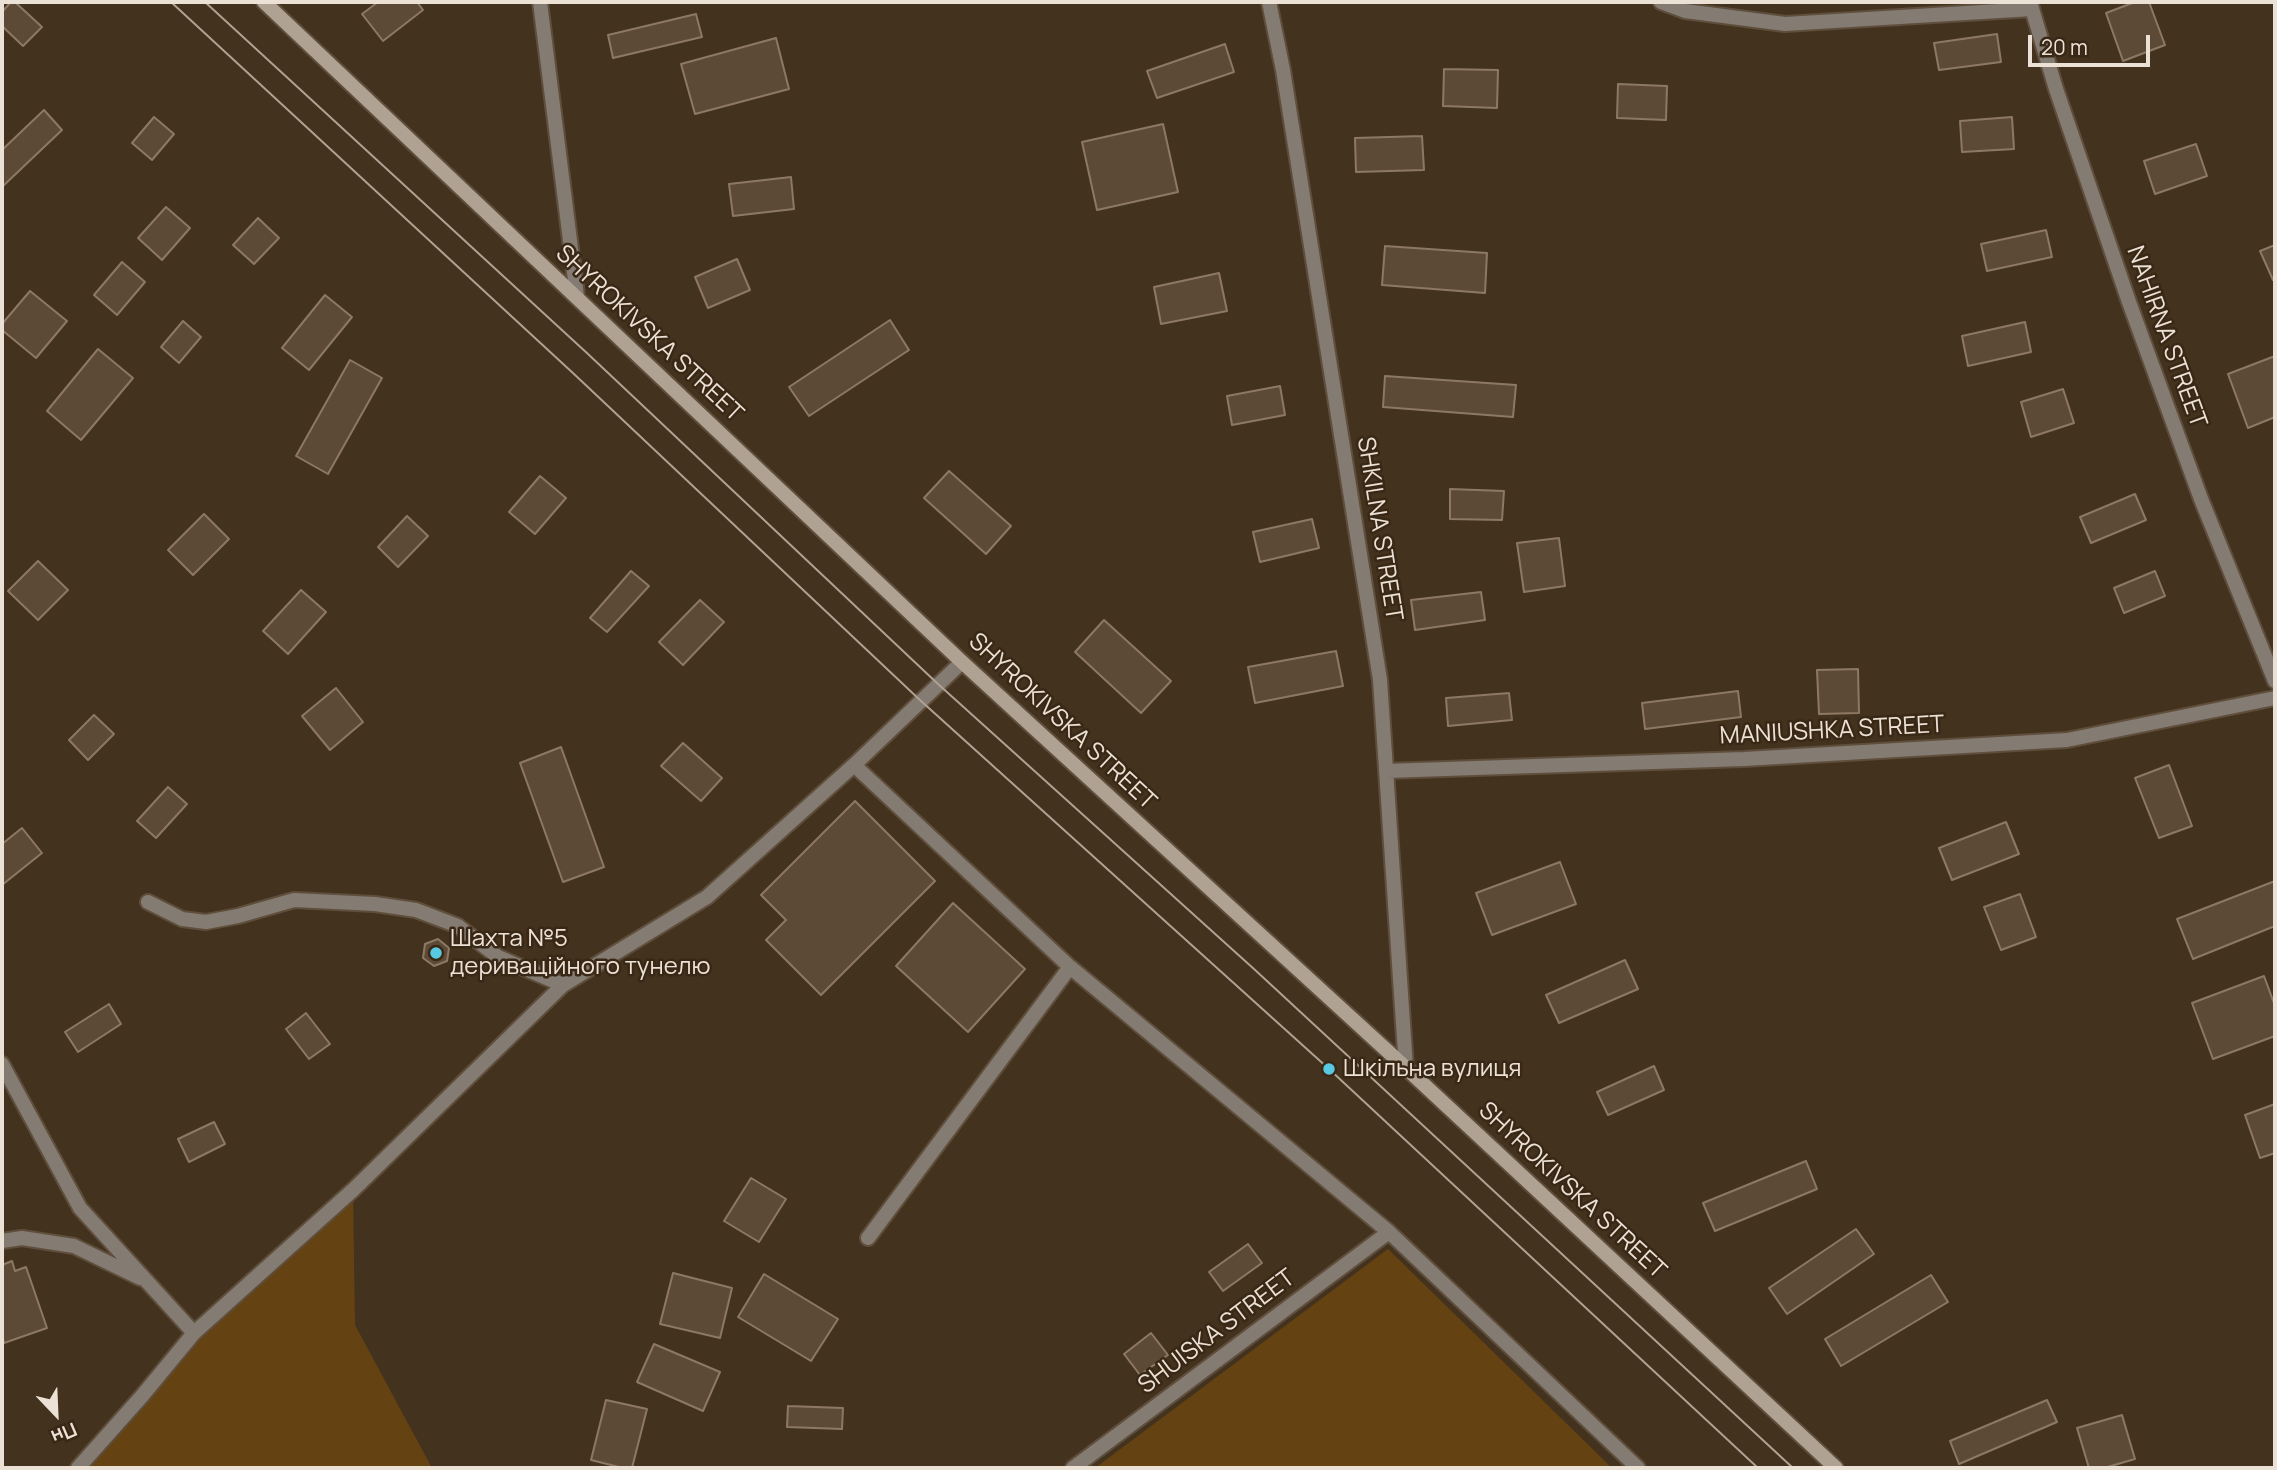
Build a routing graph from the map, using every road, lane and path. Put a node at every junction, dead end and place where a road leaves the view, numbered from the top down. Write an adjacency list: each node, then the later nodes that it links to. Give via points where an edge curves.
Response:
1 (264, 2): 6 (main road, SHYROKIVSKA STREET)
2 (540, 2): 6 (street)
3 (1269, 2): 11 (street, SHKILNA STREET, via 1380,680)
4 (1661, 2): 5 (street, via 1685,11 1786,24)
5 (2031, 6): 8 (street, NAHIRNA STREET, via 2129,302 2201,499)
6 (577, 296): 7 (main road, SHYROKIVSKA STREET)
7 (962, 662): 10 (street); 16 (main road, SHYROKIVSKA STREET)
8 (2275, 681)
9 (2275, 698): 11 (street, MANIUSHKA STREET, via 2067,740 1744,760)
10 (854, 765): 13 (street); 14 (street, via 707,897)
11 (1386, 771): 16 (street, SHKILNA STREET)
12 (148, 902): 14 (street, via 181,919 206,922 294,900 416,910 458,926 498,957)
13 (1070, 967): 17 (street); 18 (street)
14 (563, 985): 21 (street, via 353,1190)
15 (2, 1064): 20 (street, via 80,1208)
16 (1406, 1068): 25 (main road, SHYROKIVSKA STREET)
17 (1389, 1232): 23 (street, SHUISKA STREET); 24 (street)
18 (868, 1238)
19 (2, 1241): 20 (street, via 22,1238 74,1246)
20 (148, 1282): 21 (street)
21 (194, 1333): 22 (street)
22 (78, 1468)
23 (1073, 1468)
24 (1639, 1468)
25 (1836, 1468)

